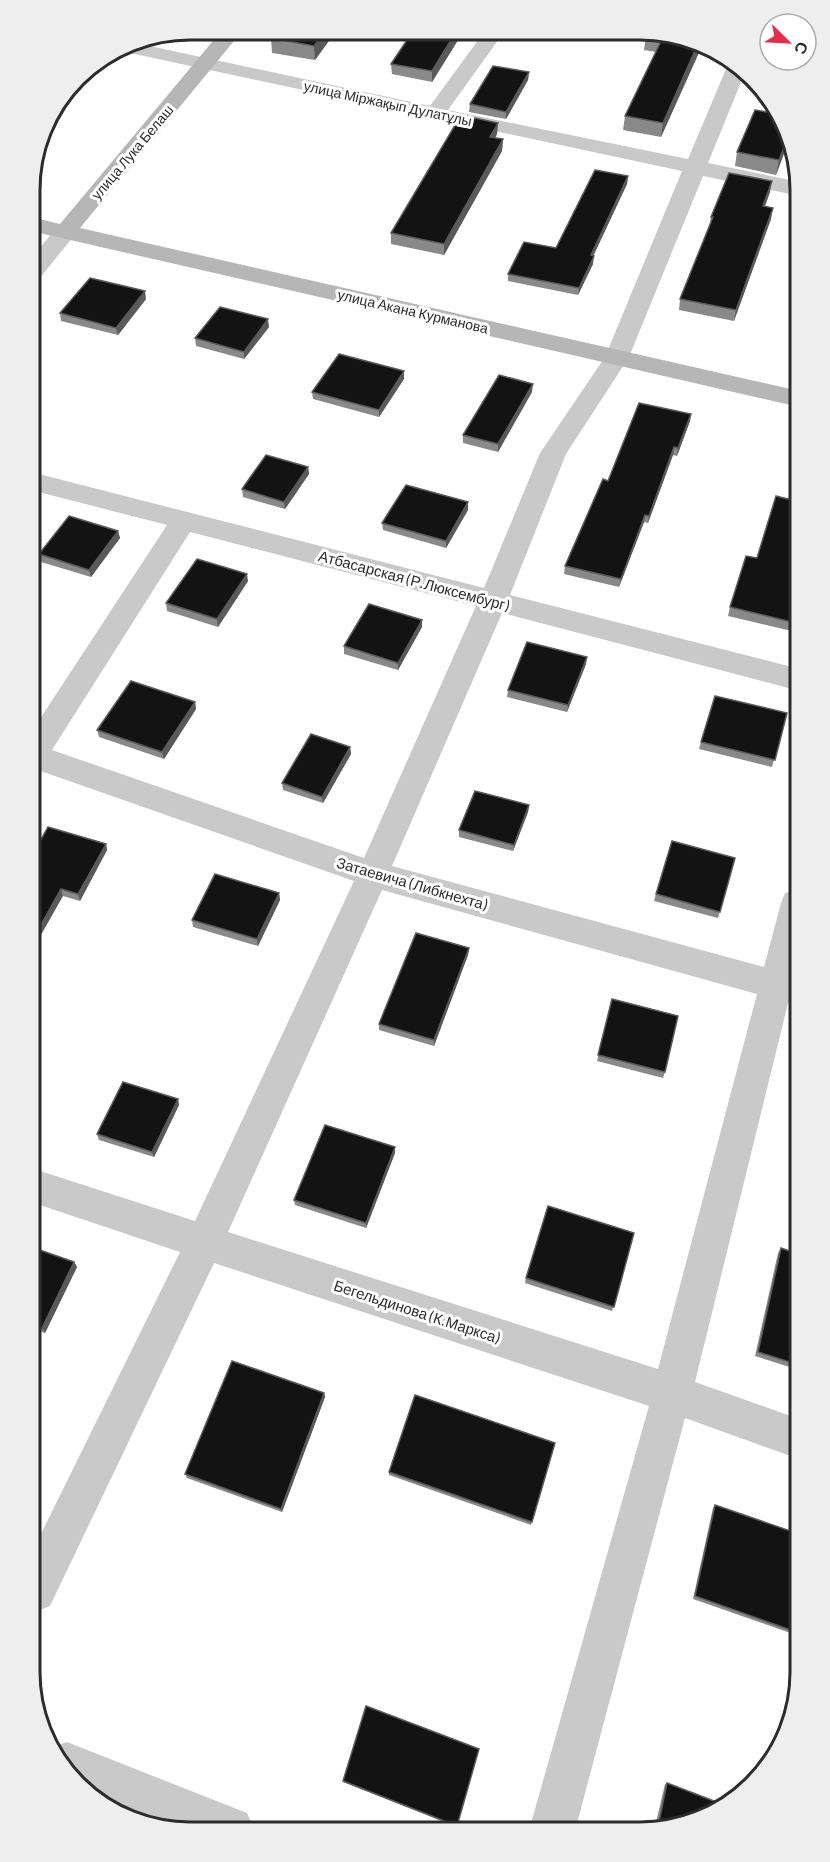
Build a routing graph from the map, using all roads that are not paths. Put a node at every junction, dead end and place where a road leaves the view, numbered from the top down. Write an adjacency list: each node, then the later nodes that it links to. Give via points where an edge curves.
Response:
1 (225, 40): 4 (main road, улица Лука Белаш)
2 (488, 40): 6 (street)
3 (141, 50): 4 (street, улица Міржақып Дулатұлы)
4 (206, 63): 6 (street, улица Міржақып Дулатұлы); 10 (main road, улица Лука Белаш)
5 (733, 74): 7 (street)
6 (435, 114): 7 (street, улица Міржақып Дулатұлы)
7 (694, 168): 8 (street, улица Міржақып Дулатұлы); 12 (street)
8 (790, 187)
9 (41, 227): 10 (main road, улица Акана Курманова)
10 (64, 232): 11 (street, улица Лука Белаш); 12 (main road, улица Акана Курманова)
11 (41, 261)
12 (616, 357): 13 (main road, улица Акана Курманова); 16 (street, via 553,453)
13 (790, 397)
14 (41, 483): 15 (street, Атбасарская (Р.Люксембург))
15 (184, 520): 16 (street, Атбасарская (Р.Люксембург)); 18 (street)
16 (493, 601): 17 (street, Атбасарская (Р.Люксембург)); 20 (street)
17 (790, 677)
18 (41, 742)
19 (41, 758): 20 (street, Затаевича (Либкнехта))
20 (373, 874): 22 (street, Затаевича (Либкнехта)); 24 (street)
21 (789, 960): 22 (street)
22 (786, 987): 25 (street)
23 (40, 1188): 24 (street, Бегельдинова (К.Маркса))
24 (204, 1243): 25 (street, Бегельдинова (К.Маркса)); 27 (street)
25 (672, 1393): 26 (street, Бегельдинова (К.Маркса)); 30 (street)
26 (789, 1435)
27 (40, 1581)
28 (74, 1767): 29 (street)
29 (213, 1822)
30 (554, 1822)

